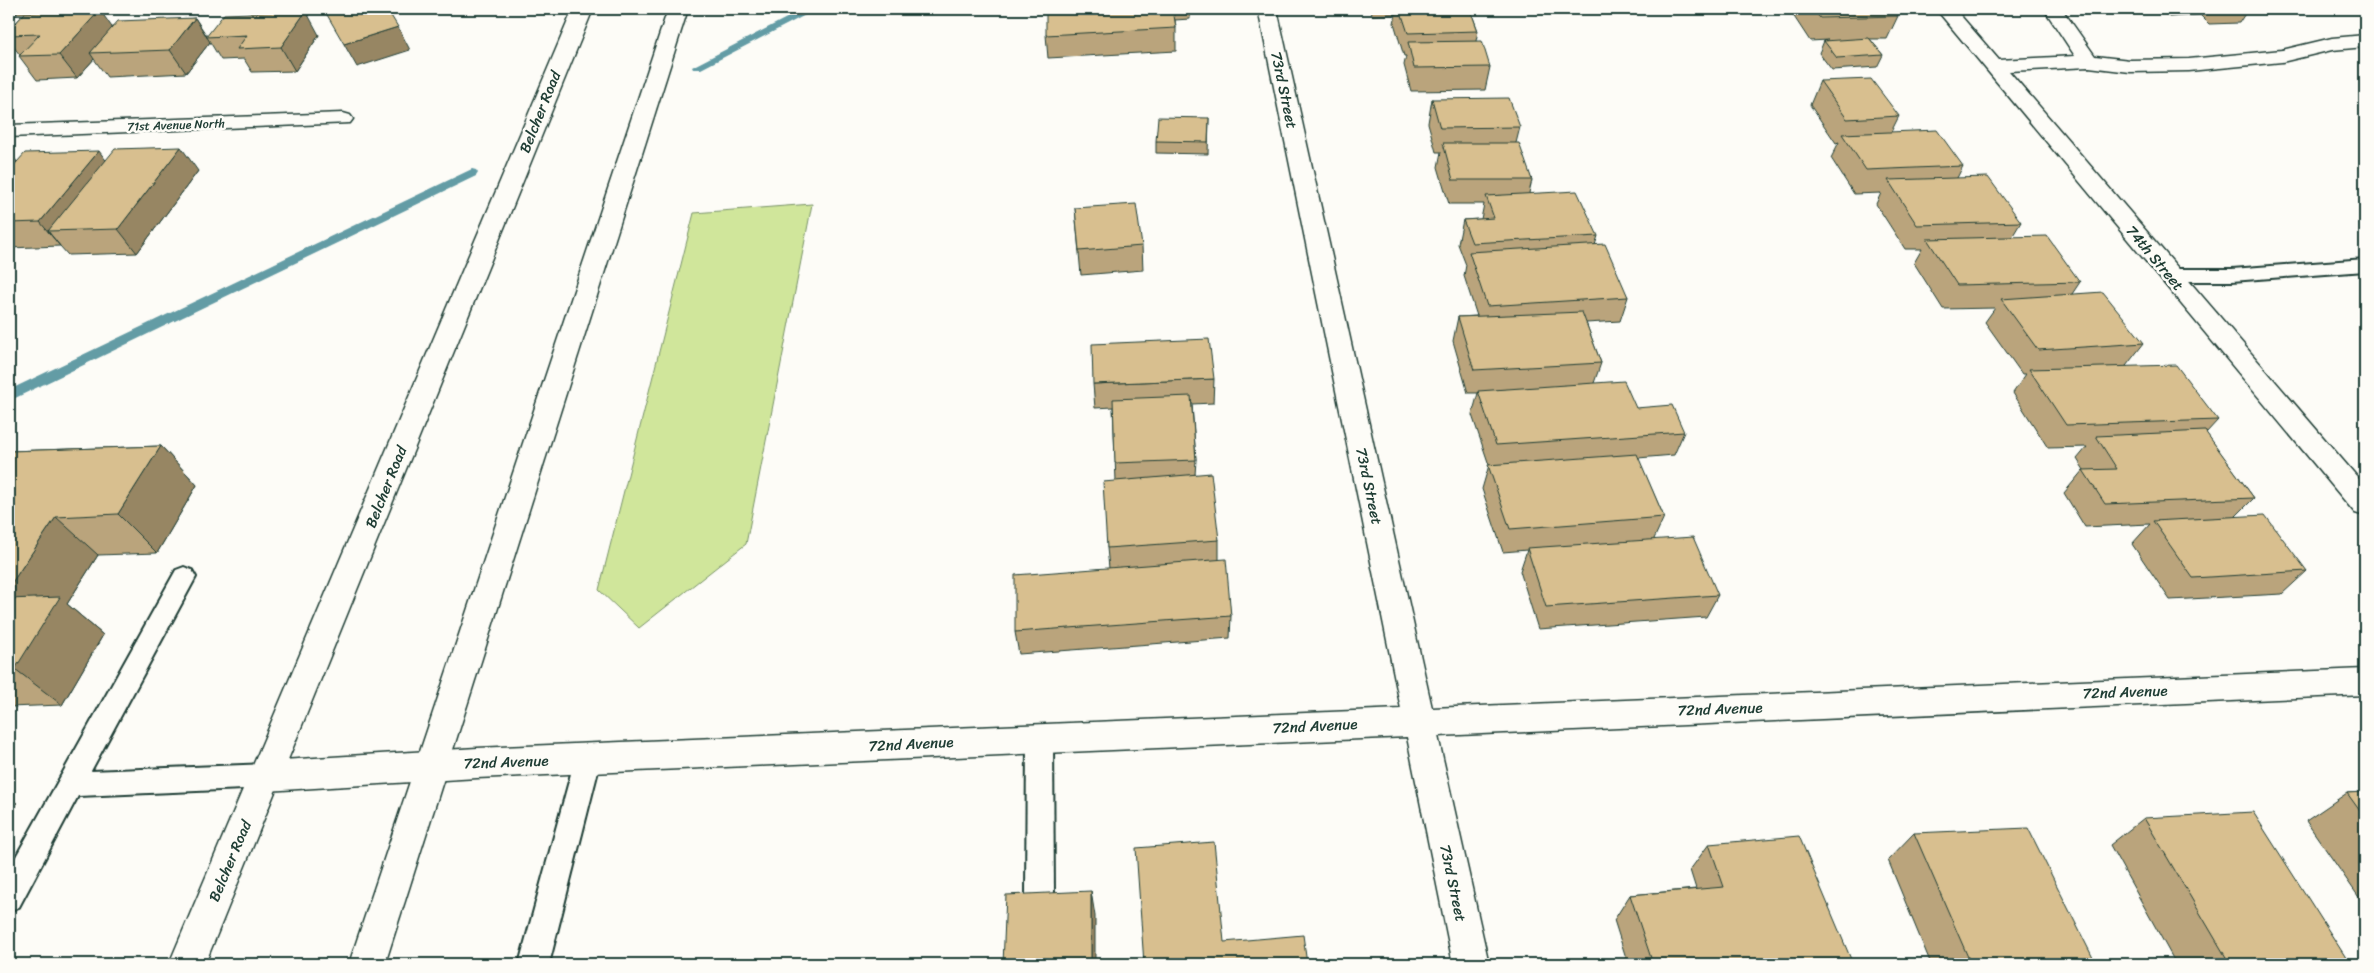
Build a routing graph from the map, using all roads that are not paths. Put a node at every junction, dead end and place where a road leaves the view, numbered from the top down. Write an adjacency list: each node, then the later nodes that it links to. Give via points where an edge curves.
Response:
1 (583, 9): 20 (street, Belcher Road)
2 (678, 9): 19 (street)
3 (1267, 9): 16 (street, 73rd Street)
4 (1945, 9): 8 (street, 74th Street)
5 (2053, 9): 7 (street)
6 (2365, 41): 7 (street, via 2332,44 2282,56 2189,65 2130,66)
7 (2089, 61): 8 (street)
8 (1992, 66): 12 (street, 74th Street)
9 (343, 119): 10 (street, 71st Avenue North)
10 (9, 131)
11 (2365, 265): 12 (lane, via 2232,275)
12 (2170, 275): 13 (street, 74th Street)
13 (2365, 505)
14 (184, 577): 21 (lane)
15 (2365, 682): 16 (street, 72nd Avenue)
16 (1419, 722): 17 (street, 72nd Avenue); 27 (street, 73rd Street)
17 (1040, 739): 18 (street, 72nd Avenue); 23 (lane)
18 (588, 759): 19 (street, 72nd Avenue); 26 (lane)
19 (433, 765): 20 (street, 72nd Avenue); 25 (street)
20 (266, 776): 21 (lane); 24 (street, Belcher Road)
21 (70, 784): 22 (lane)
22 (9, 897)
23 (1040, 897)
24 (187, 964)
25 (367, 964)
26 (534, 964)
27 (1471, 964)

